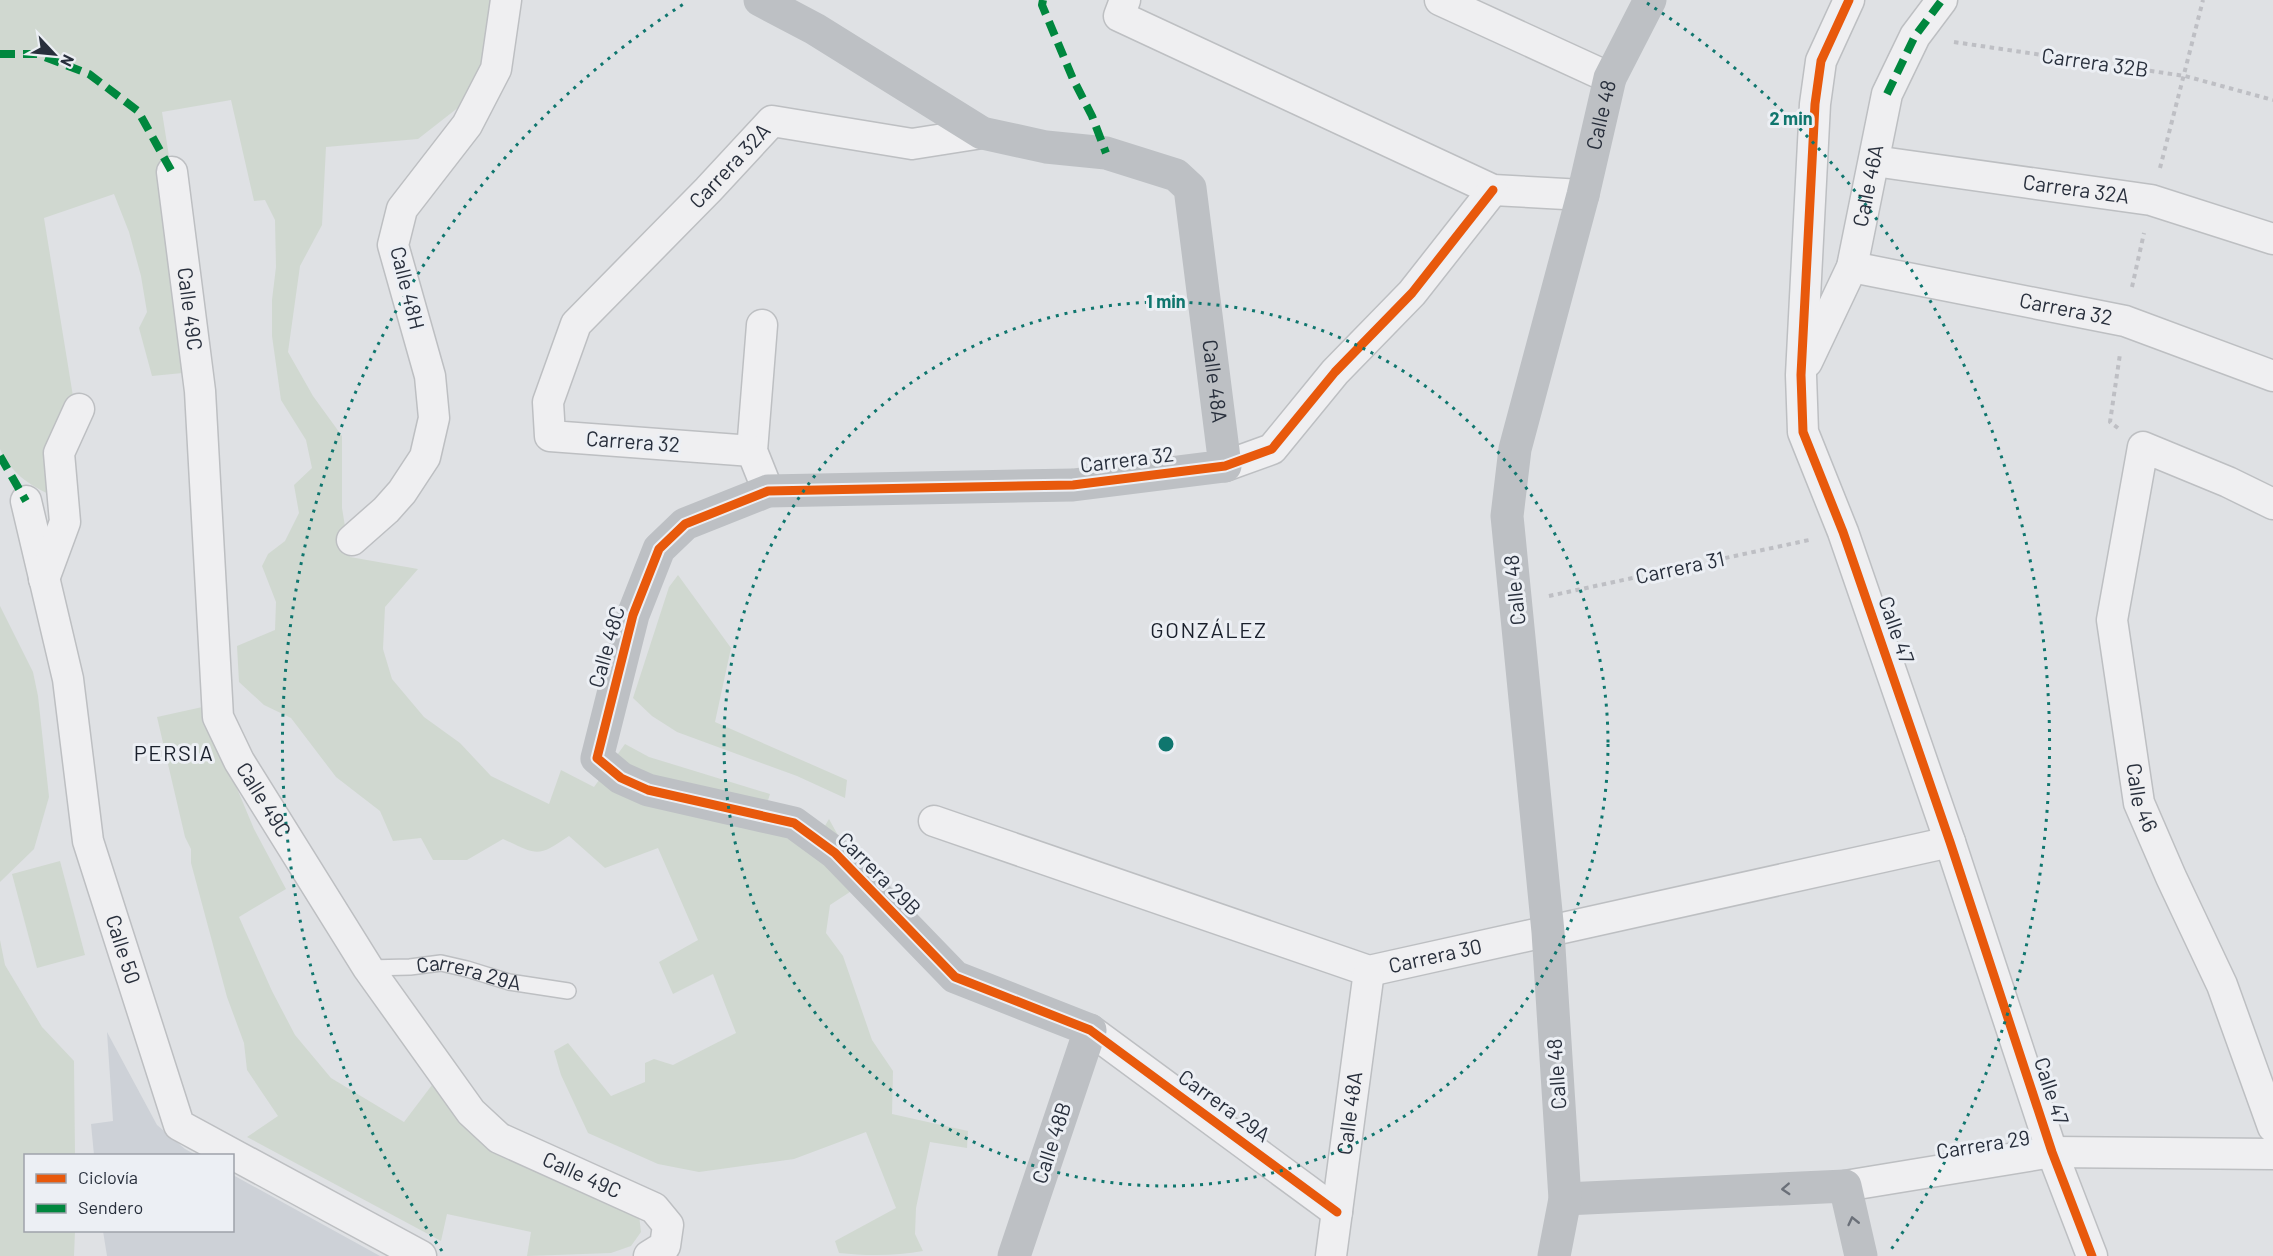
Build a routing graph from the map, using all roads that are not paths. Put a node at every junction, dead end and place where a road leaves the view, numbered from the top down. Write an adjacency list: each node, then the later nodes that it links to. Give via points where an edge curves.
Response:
1 (506, 0): 27 (street, Calle 48H, via 496,69 467,125 402,209 393,244 430,376 434,418 425,457 402,492)
2 (760, 0): 9 (street, Carrera 32A, via 815,29)
3 (1125, 0): 13 (street, via 1119,16)
4 (1440, 0): 8 (street)
5 (1650, 0): 8 (street, Calle 48)
6 (1848, 0): 18 (street, Calle 47, via 1821,61 1815,104)
7 (1942, 0): 10 (street, Calle 46A, via 1915,36 1887,94)
8 (1610, 78): 14 (street, Calle 48)
9 (982, 133): 12 (street, Carrera 32A, via 1046,147 1106,153 1176,176); 21 (street, Carrera 32A, via 912,144 772,121 576,324 548,402)
10 (1874, 161): 15 (street, Carrera 32A, via 2151,200); 16 (street, Calle 46A)
11 (172, 172): 34 (street, Calle 49C, via 200,391 218,717 239,761)
12 (1190, 188): 23 (street, Calle 48A)
13 (1493, 189): 14 (street); 23 (street, Carrera 32, via 1412,293 1335,372 1272,449)
14 (1583, 195): 33 (street, Calle 48, via 1515,449 1507,516)
15 (2273, 240)
16 (1852, 267): 18 (street, Calle 46A); 19 (street, Carrera 32, via 2125,321)
17 (762, 325): 22 (street)
18 (1801, 375): 32 (street, Calle 47, via 1803,432 1843,532)
19 (2273, 376)
20 (79, 409): 29 (street, via 59,453 65,522)
21 (550, 436): 22 (street, Carrera 32)
22 (752, 451): 24 (street)
23 (1225, 466): 24 (street, Carrera 32, via 1073,485)
24 (768, 491): 28 (street, Carrera 32, via 685,524)
25 (26, 501): 29 (street, Calle 50)
26 (2273, 504): 38 (street, Calle 46, via 2142,447 2112,620 2139,803 2222,985)
27 (352, 540)
28 (659, 549): 30 (street, Calle 48C, via 633,615)
29 (44, 579): 40 (street, Calle 50, via 68,679 88,841 179,1125)
30 (597, 758): 37 (street, Carrera 29B, via 621,778 648,790 794,823 835,853 955,977)
31 (934, 820): 35 (street, Carrera 30)
32 (1950, 842): 33 (street, Carrera 30); 39 (street, Calle 47)
33 (1548, 932): 35 (street, Carrera 30); 44 (street, Calle 48)
34 (368, 968): 36 (lane, Carrera 29A, via 441,963 509,982); 47 (street, Calle 49C, via 471,1112 499,1138 654,1208 668,1225 665,1246)
35 (1369, 971): 45 (street, Calle 48A)
36 (568, 991)
37 (1090, 1030): 45 (street, Carrera 29A); 48 (street, Calle 48B)
38 (2273, 1127)
39 (2052, 1152): 41 (street, Carrera 29); 43 (street, Carrera 29); 52 (street, Calle 47)
40 (233, 1154)
41 (2273, 1154)
42 (234, 1155): 46 (street, Calle 50)
43 (1845, 1186): 44 (street, Carrera 29, one-way to 44); 51 (street, one-way to 43)
44 (1565, 1199): 50 (street, Calle 48)
45 (1336, 1212): 49 (street, Calle 48A)
46 (421, 1256)
47 (649, 1256)
48 (1014, 1256)
49 (1331, 1256)
50 (1554, 1256)
51 (1861, 1256)
52 (2092, 1256)

